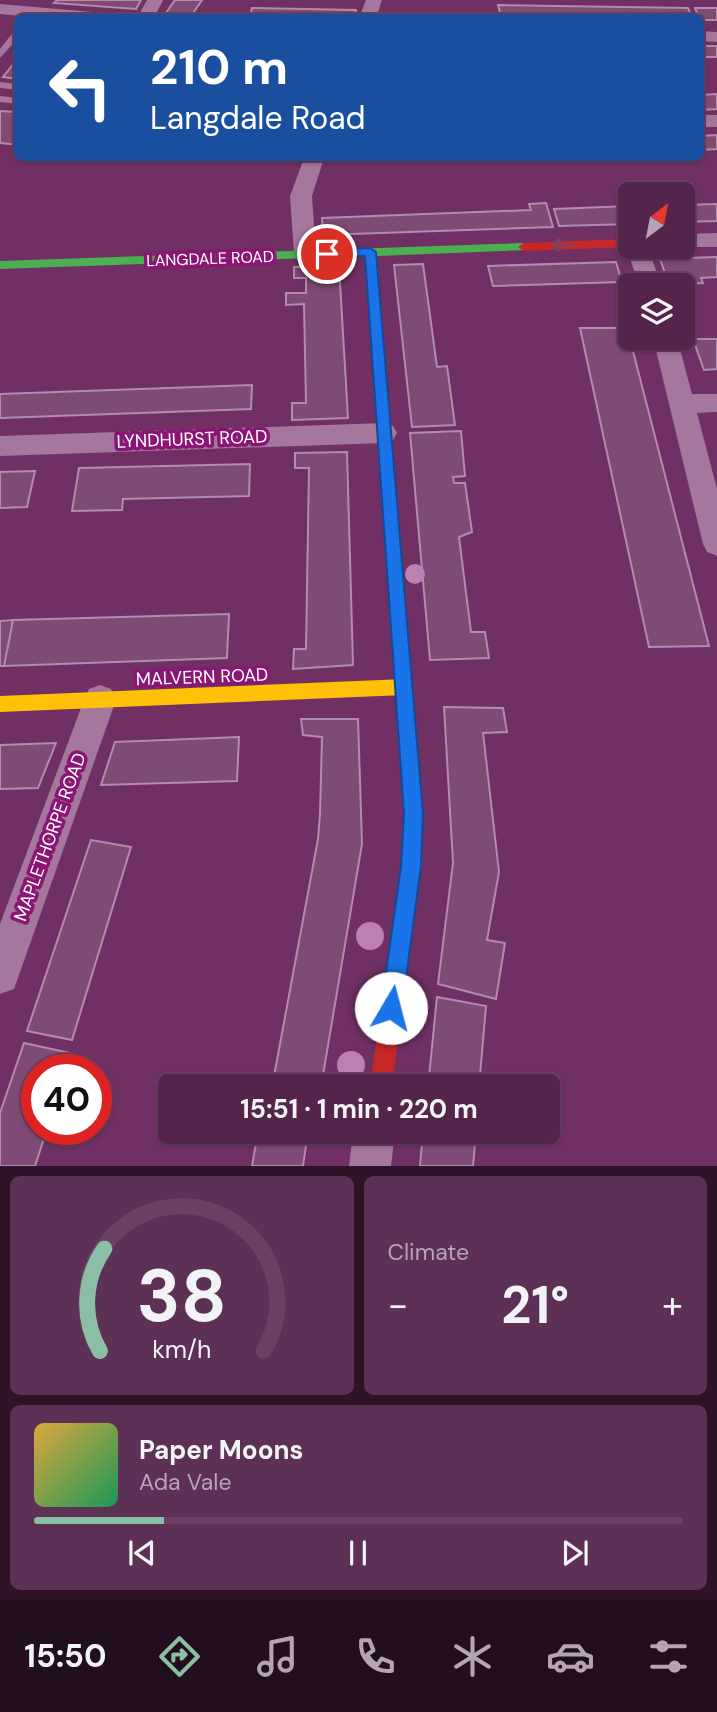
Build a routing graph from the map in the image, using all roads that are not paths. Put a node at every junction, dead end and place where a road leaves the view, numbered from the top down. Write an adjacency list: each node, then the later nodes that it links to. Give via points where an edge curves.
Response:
1 (0, 9): 2 (street)
2 (28, 14)
3 (14, 37): 4 (lane)
4 (0, 55)
5 (313, 161): 10 (street, via 301,196)
6 (717, 240): 7 (street)
7 (695, 241)
8 (618, 243): 9 (street, LANGDALE ROAD, one-way to 9)
9 (370, 252): 10 (street, LANGDALE ROAD); 15 (street)
10 (305, 254): 11 (street, LANGDALE ROAD)
11 (0, 265)
12 (668, 350): 14 (street)
13 (717, 403): 14 (street)
14 (682, 404): 17 (street)
15 (384, 433): 16 (street, LYNDHURST ROAD); 18 (street)
16 (0, 446)
17 (717, 544)
18 (405, 687): 19 (street, MALVERN ROAD); 22 (street, via 414,833)
19 (100, 700): 20 (street, MALVERN ROAD); 21 (street, MAPLETHORPE ROAD)
20 (0, 704)
21 (0, 975)
22 (383, 1074)
23 (373, 1144): 24 (street)
24 (370, 1166)

